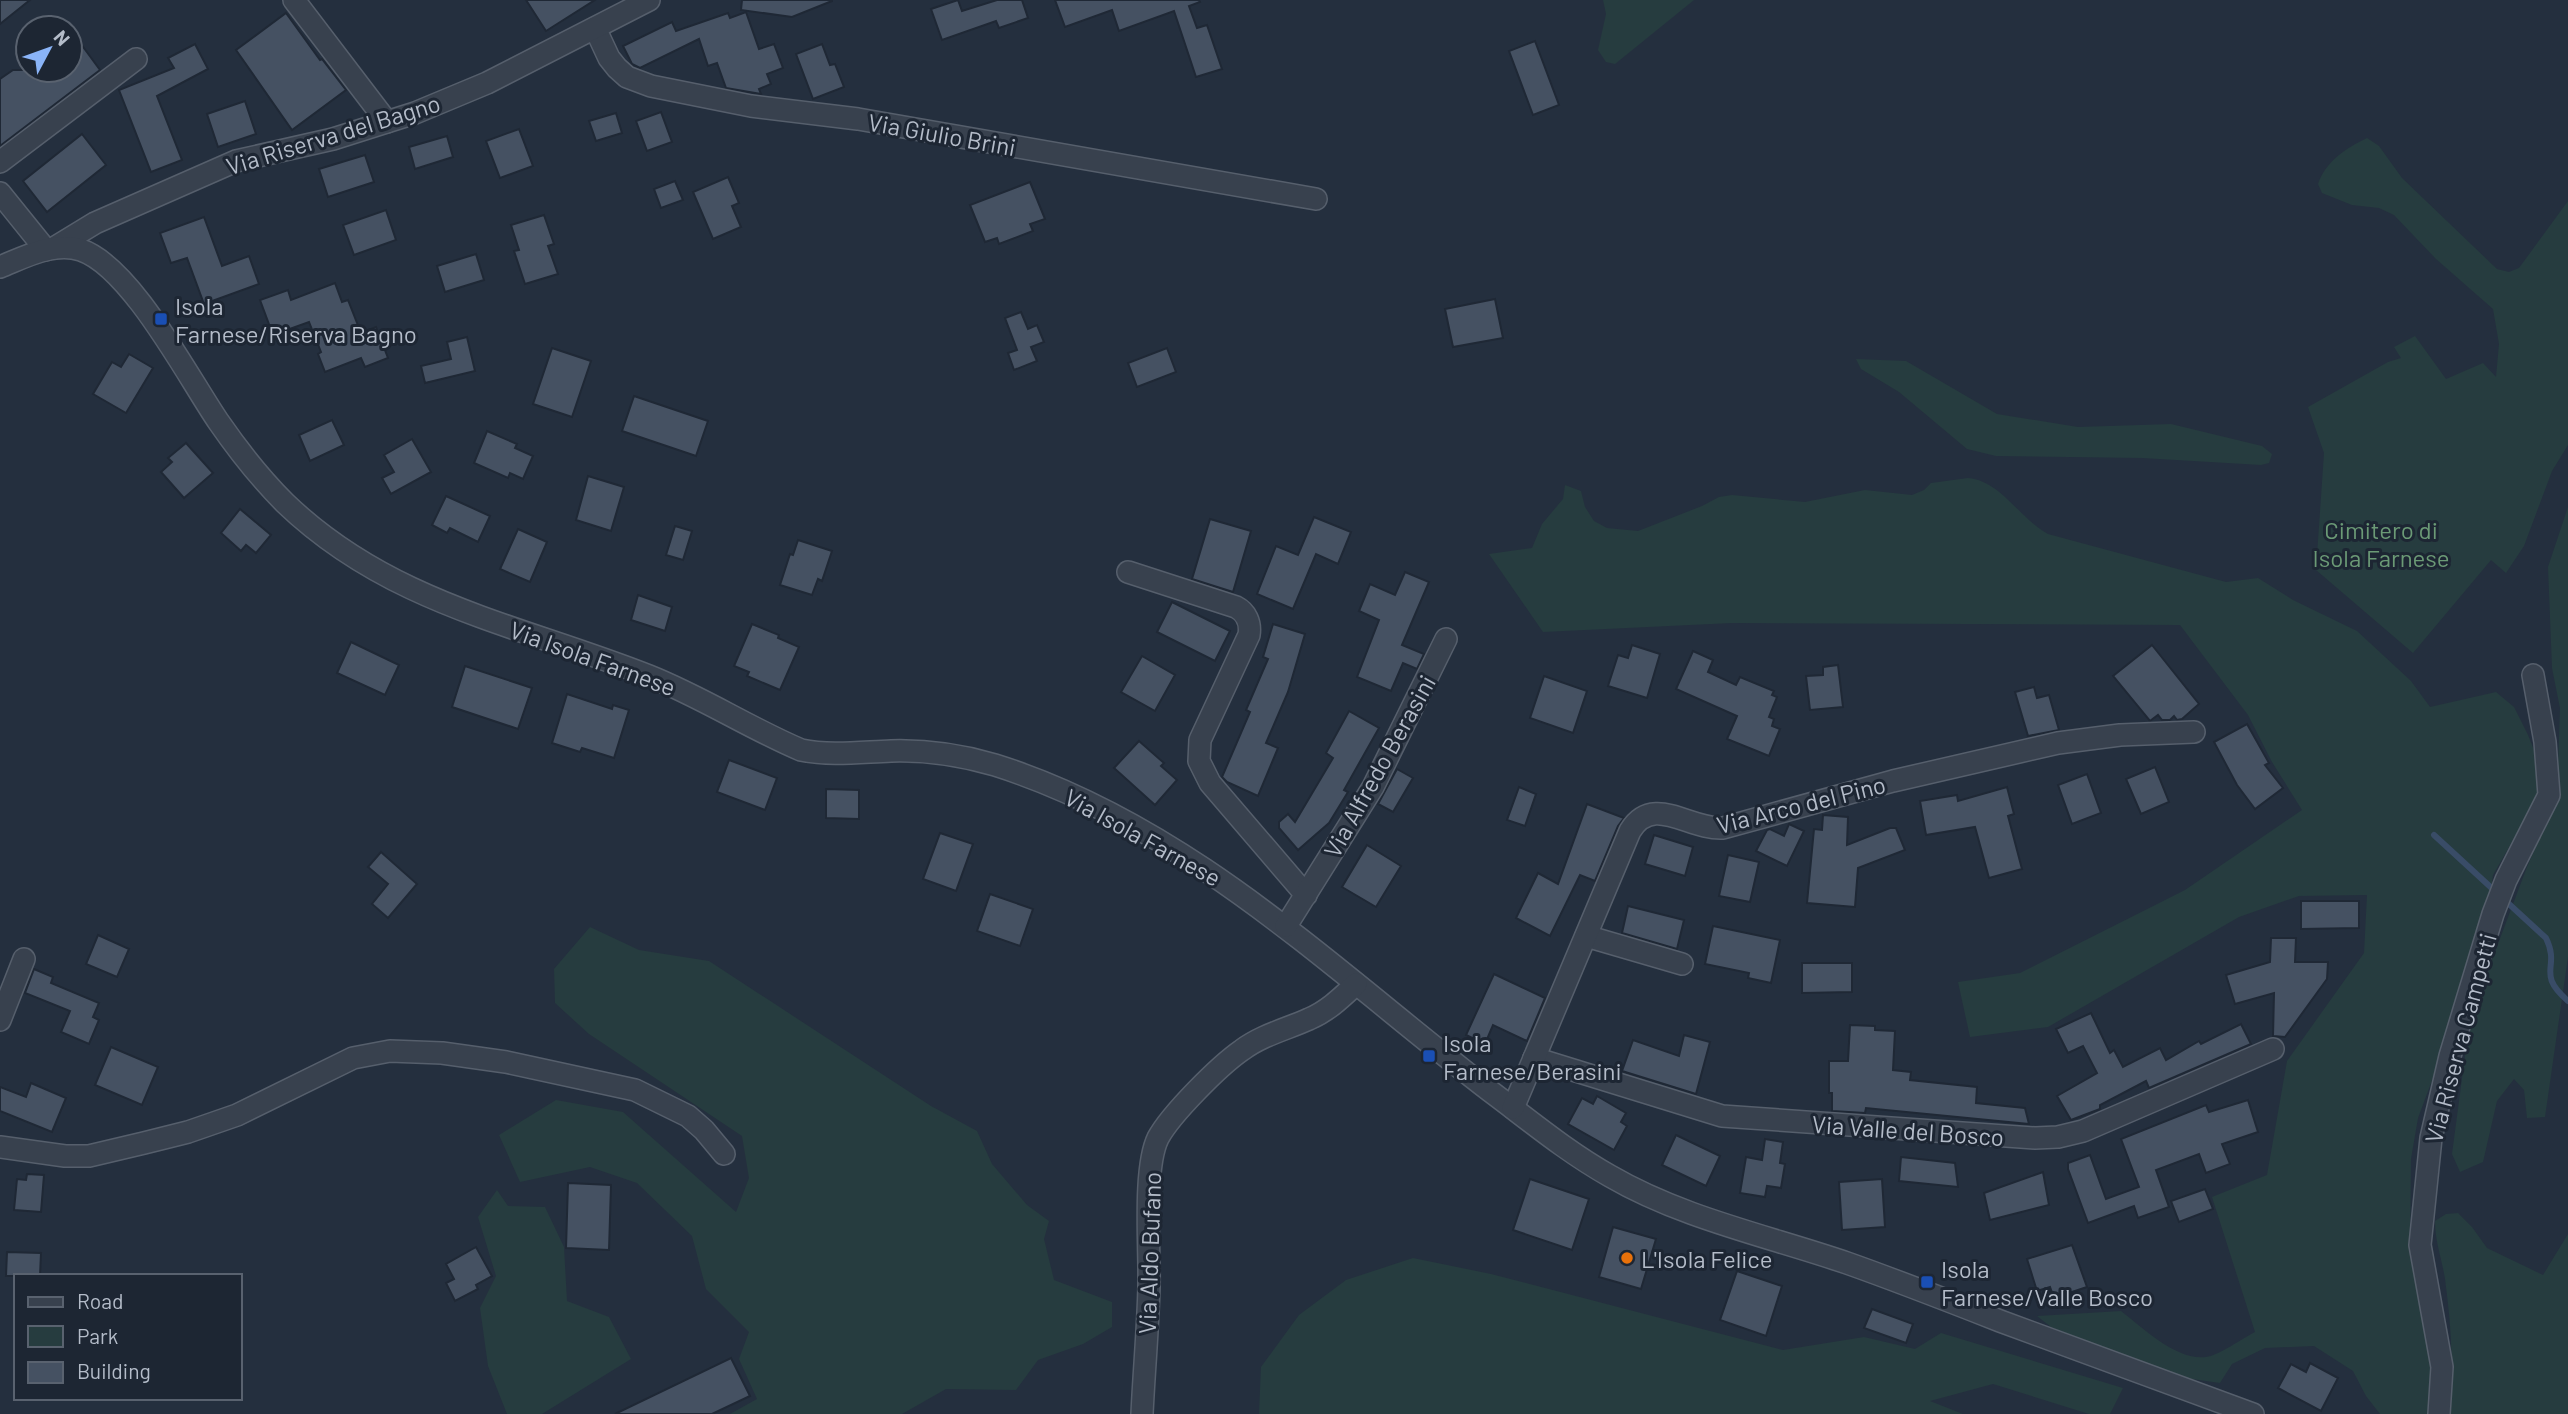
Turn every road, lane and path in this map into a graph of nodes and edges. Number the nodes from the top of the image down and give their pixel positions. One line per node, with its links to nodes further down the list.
1 (294, 0): 5 (street)
2 (649, 0): 3 (street, Via Riserva del Bagno)
3 (596, 27): 5 (street, Via Riserva del Bagno); 8 (street, Via Giulio Brini)
4 (136, 59): 6 (street)
5 (387, 121): 9 (street, Via Riserva del Bagno)
6 (0, 162)
7 (0, 192): 9 (street)
8 (1316, 199)
9 (50, 249): 10 (street); 16 (street, Via Isola Farnese)
10 (0, 267)
11 (1128, 572): 15 (street)
12 (1446, 639): 15 (street, Via Alfredo Berasini)
13 (2533, 675): 29 (street, Via Riserva Campetti)
14 (2194, 732): 17 (street, Via Arco del Pino)
15 (1306, 895): 16 (street, Via Alfredo Berasini)
16 (1286, 926): 20 (street, Via Isola Farnese)
17 (1586, 936): 19 (street); 23 (street, Via Arco del Pino)
18 (24, 959): 21 (street)
19 (1682, 964)
20 (1356, 984): 24 (street, Via Isola Farnese); 27 (street, Via Aldo Bufano)
21 (0, 1020)
22 (2273, 1049): 23 (street, Via Valle del Bosco)
23 (1534, 1058): 24 (street, Via Arco del Pino)
24 (1513, 1108): 28 (street, Via Isola Farnese)
25 (0, 1147): 26 (street)
26 (724, 1154)
27 (1142, 1414)
28 (2253, 1414)
29 (2440, 1414)

